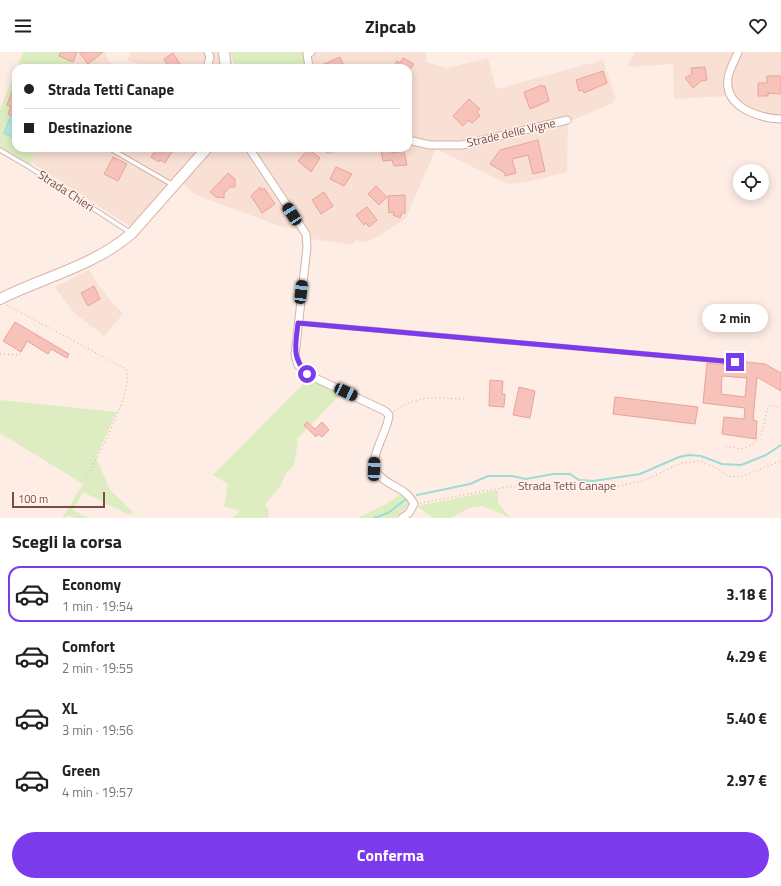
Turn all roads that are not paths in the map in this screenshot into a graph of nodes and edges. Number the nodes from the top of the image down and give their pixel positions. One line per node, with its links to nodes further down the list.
1 (208, 52): 5 (street)
2 (224, 52): 6 (main road)
3 (310, 52): 7 (street)
4 (738, 52): 8 (street)
5 (207, 64)
6 (226, 64)
7 (308, 64)
8 (781, 119)
9 (567, 120): 10 (street, Strade delle Vigne)
10 (412, 141)
11 (0, 150): 16 (lane, Strada Chieri)
12 (116, 152): 15 (lane)
13 (204, 152): 15 (main road)
14 (252, 152): 18 (street)
15 (174, 186): 16 (main road)
16 (132, 233): 17 (main road)
17 (0, 299)
18 (298, 323): 19 (lane); 20 (street)
19 (735, 362)
20 (402, 518)

